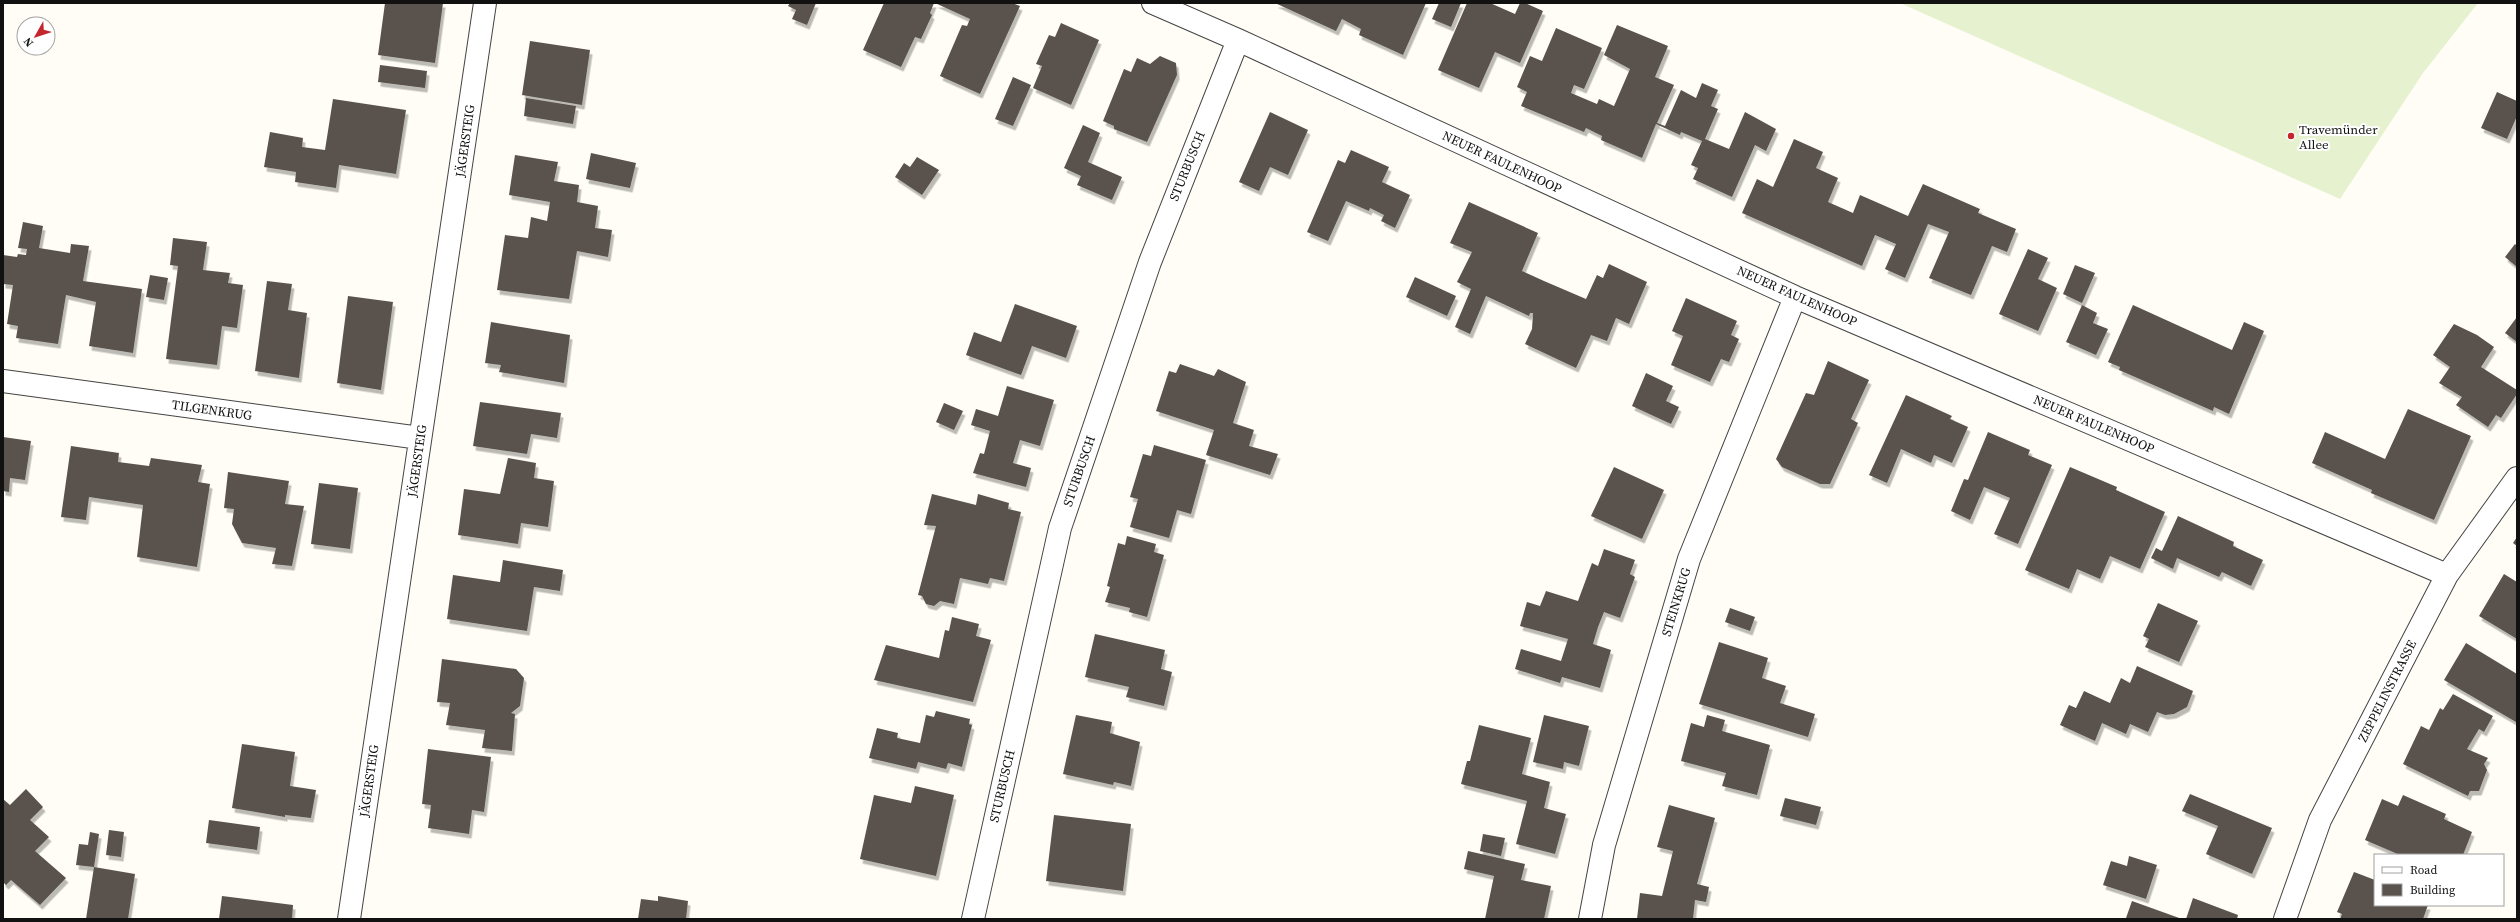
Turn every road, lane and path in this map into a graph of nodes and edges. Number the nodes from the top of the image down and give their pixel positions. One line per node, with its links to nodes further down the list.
1 (485, 3): 6 (street, JÄGERSTEIG)
2 (1153, 3): 3 (street, NEUER FAULENHOOP)
3 (1238, 40): 4 (street, NEUER FAULENHOOP); 10 (street, STURBUSCH)
4 (1795, 296): 8 (street, NEUER FAULENHOOP); 11 (street, STEINKRUG)
5 (3, 381): 6 (street, TILGENKRUG)
6 (420, 438): 9 (street, JÄGERSTEIG)
7 (2517, 478): 8 (street, ZEPPELINSTRASSE)
8 (2447, 575): 12 (street, ZEPPELINSTRASSE)
9 (349, 919)
10 (973, 919)
11 (1590, 919)
12 (2286, 919)

